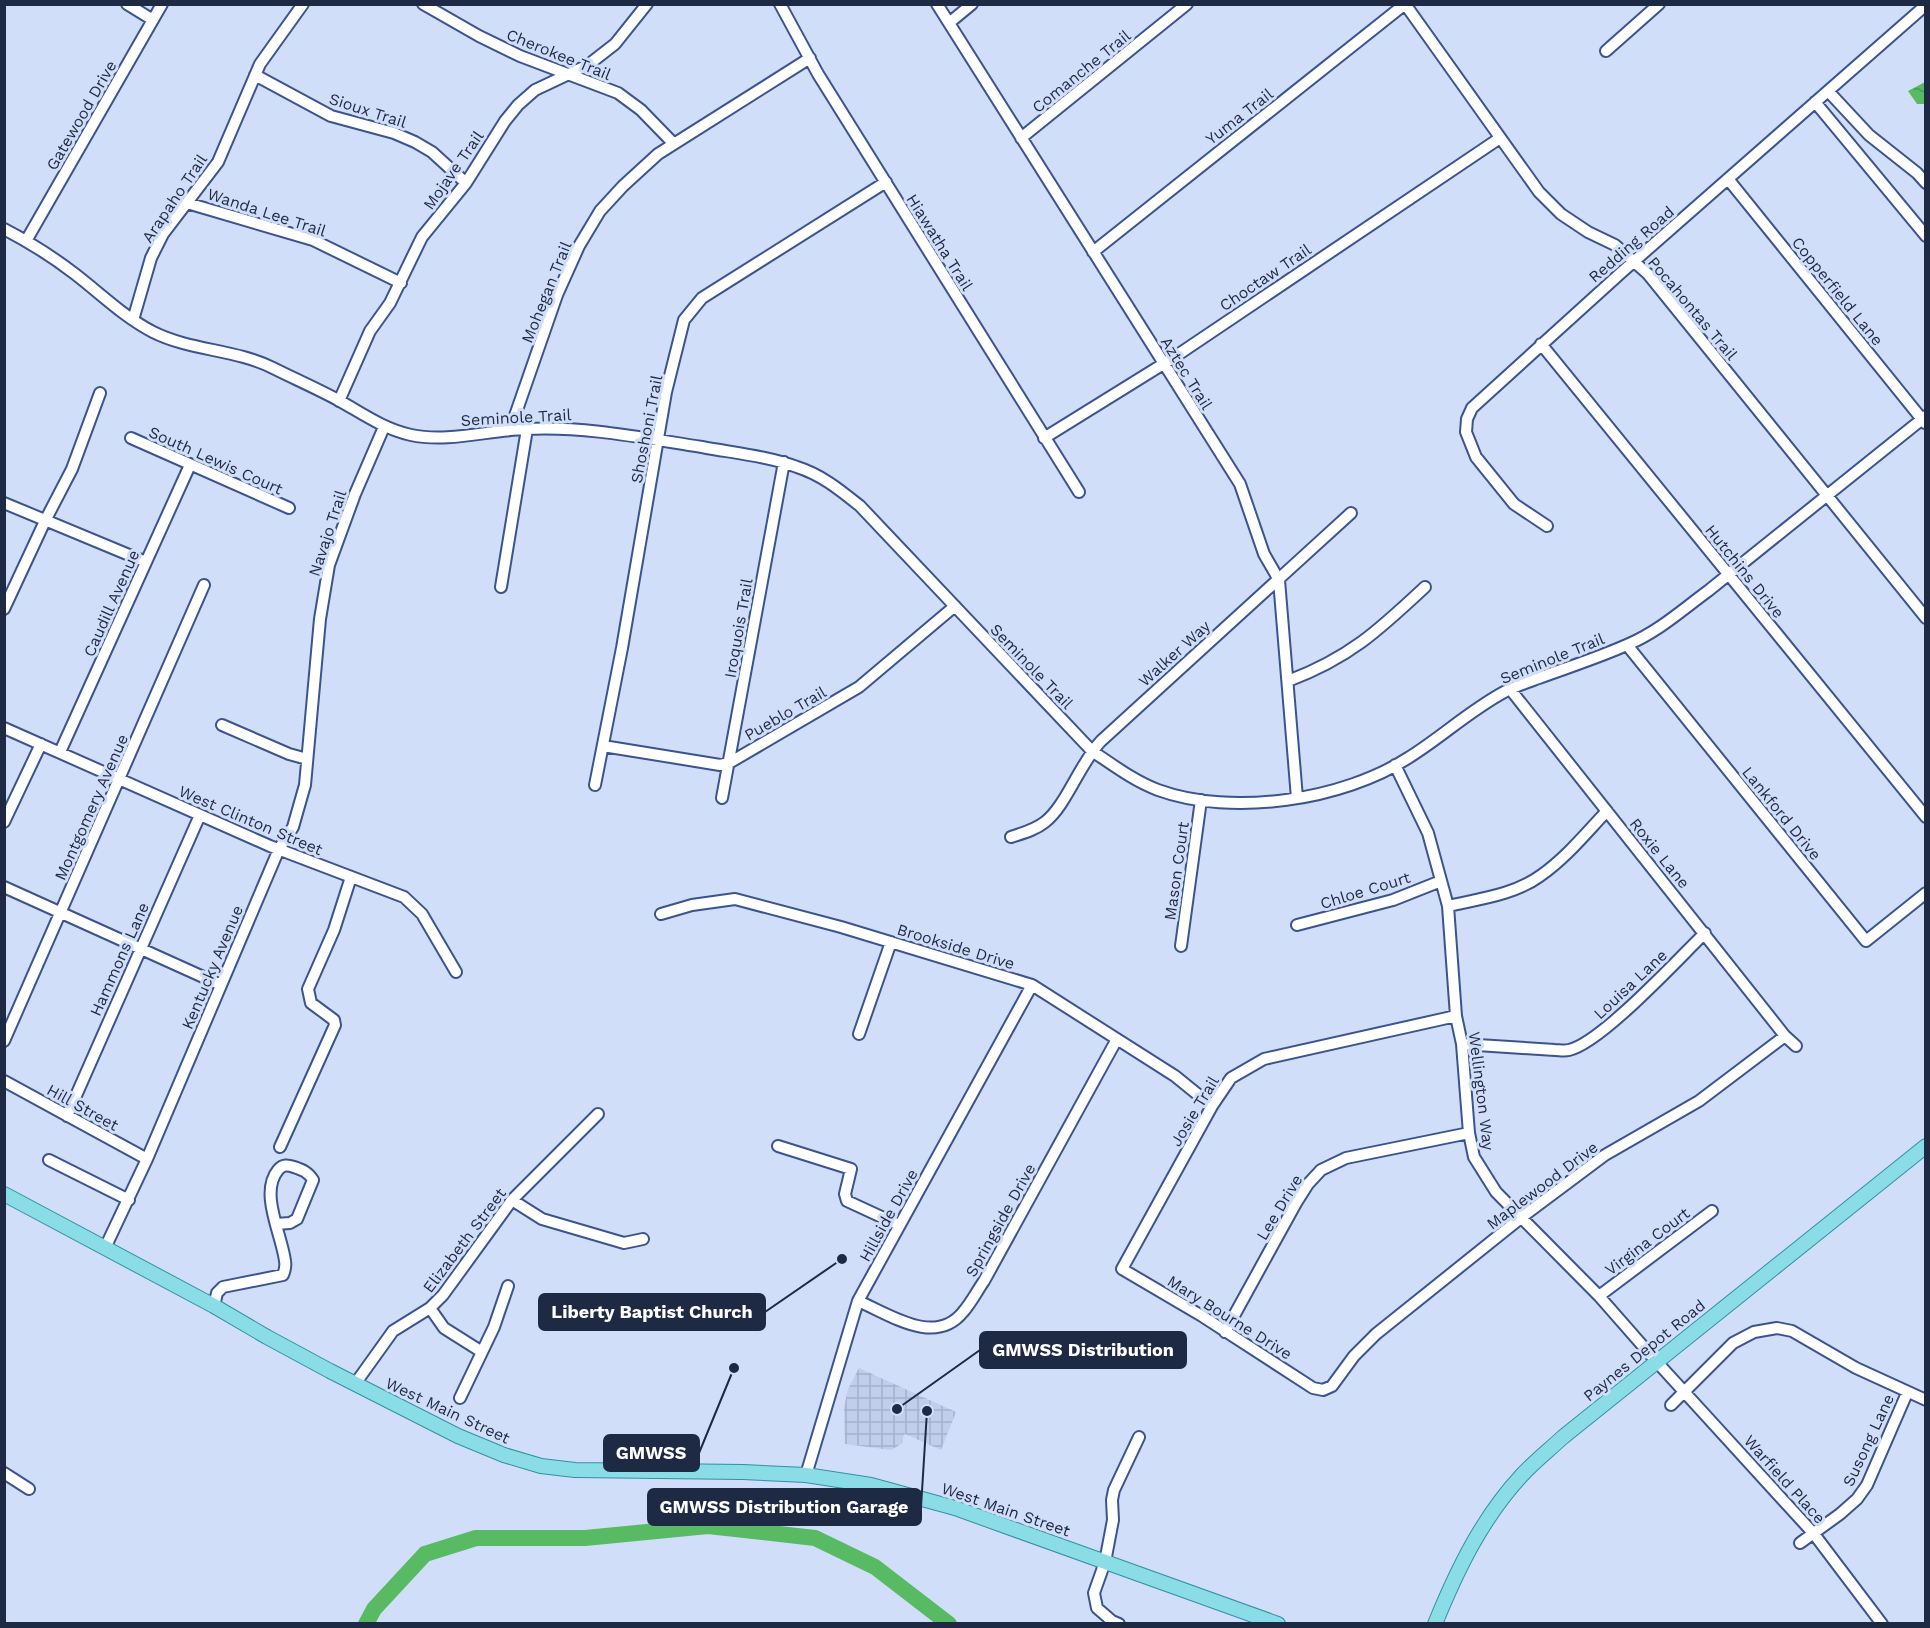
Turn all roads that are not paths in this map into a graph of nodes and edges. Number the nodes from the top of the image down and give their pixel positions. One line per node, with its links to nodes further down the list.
1 (127, 4): 13 (street)
2 (162, 4): 13 (street, Gatewood Drive)
3 (303, 4): 18 (street, Arapaho Trail)
4 (423, 4): 17 (street, Cherokee Trail)
5 (647, 4): 17 (street, Mojave Trail)
6 (780, 4): 16 (street, Hiawatha Trail)
7 (937, 4): 14 (street, Aztec Trail)
8 (972, 4): 14 (street)
9 (1187, 4): 22 (street, Comanche Trail)
10 (1405, 4): 23 (street, Pocahontas Trail); 34 (street, Yuma Trail)
11 (1659, 4): 15 (street)
12 (1926, 5): 19 (street, Redding Road)
13 (153, 20): 33 (street, Gatewood Drive)
14 (949, 23): 22 (street, Aztec Trail)
15 (1606, 51)
16 (810, 58): 25 (street, Mohegan Trail); 27 (street, Hiawatha Trail)
17 (568, 74): 25 (street, Cherokee Trail); 28 (street, Mojave Trail)
18 (255, 75): 28 (street, Sioux Trail); 30 (street, Arapaho Trail)
19 (1828, 91): 20 (street, Redding Road); 21 (street)
20 (1815, 102): 24 (street); 26 (street, Redding Road)
21 (1864, 130): 24 (street); 29 (street)
22 (1021, 138): 34 (street, Aztec Trail)
23 (1500, 138): 35 (street, Pocahontas Trail); 39 (street, Choctaw Trail)
24 (1849, 142): 32 (street)
25 (674, 144): 45 (street, Mohegan Trail)
26 (1728, 179): 35 (street, Redding Road); 42 (street, Copperfield Lane)
27 (886, 182): 47 (street, Hiawatha Trail); 48 (street, Shoshoni Trail)
28 (466, 183): 36 (street, Mojave Trail)
29 (1926, 183)
30 (187, 203): 36 (street, Wanda Lee Trail); 37 (street, Arapaho Trail)
31 (4, 228): 33 (street, Seminole Trail)
32 (1926, 236)
33 (26, 241): 37 (street, Seminole Trail)
34 (1093, 252): 39 (street, Aztec Trail)
35 (1634, 261): 38 (street, Redding Road); 52 (street, Pocahontas Trail)
36 (401, 283): 41 (street, Mojave Trail)
37 (134, 320): 41 (street, Seminole Trail)
38 (1541, 344): 57 (street, Redding Road); 59 (street, Hutchins Drive)
39 (1163, 363): 47 (street, Choctaw Trail); 60 (street, Aztec Trail)
40 (100, 393): 56 (street)
41 (339, 401): 43 (street, Seminole Trail)
42 (1924, 419): 52 (street, Seminole Trail)
43 (384, 427): 45 (street, Seminole Trail); 69 (street, Navajo Trail)
44 (527, 429): 45 (street, Seminole Trail); 48 (street, Seminole Trail); 62 (street)
45 (510, 430)
46 (131, 438): 50 (street, South Lewis Court)
47 (1044, 438): 51 (street, Hiawatha Trail)
48 (658, 440): 49 (street, Seminole Trail); 74 (street, Shoshoni Trail)
49 (784, 462): 64 (street, Seminole Trail); 78 (street, Iroquois Trail)
50 (190, 465): 54 (street, South Lewis Court); 58 (street, Caudill Avenue)
51 (1079, 492)
52 (1827, 496): 59 (street, Seminole Trail); 66 (street, Pocahontas Trail)
53 (4, 503): 56 (street)
54 (289, 508)
55 (1351, 513): 60 (street, Walker Way)
56 (45, 521): 58 (street); 65 (street)
57 (1547, 526)
58 (146, 562): 76 (street, Caudill Avenue)
59 (1729, 574): 67 (street, Seminole Trail); 87 (street, Hutchins Drive)
60 (1278, 580): 68 (street, Aztec Trail); 75 (street, Walker Way)
61 (204, 585): 80 (street, Montgomery Avenue)
62 (501, 587)
63 (1425, 587): 68 (street)
64 (955, 606): 75 (street, Seminole Trail); 78 (street, Pueblo Trail)
65 (4, 609)
66 (1926, 618)
67 (1628, 645): 70 (street, Seminole Trail); 94 (street, Lankford Drive)
68 (1287, 681): 83 (street, Aztec Trail)
69 (313, 689): 77 (street, Kentucky Avenue)
70 (1510, 689): 79 (street, Seminole Trail); 85 (street, Roxie Lane)
71 (222, 725): 77 (street)
72 (4, 728): 73 (street, West Clinton Street)
73 (41, 744): 76 (street, West Clinton Street); 88 (street)
74 (603, 746): 78 (street); 81 (street, Shoshoni Trail)
75 (1092, 751): 84 (street, Seminole Trail); 89 (street, Walker Way)
76 (60, 752): 80 (street, West Clinton Street)
77 (307, 759): 90 (street, Kentucky Avenue)
78 (729, 764): 82 (street, Iroquois Trail)
79 (1395, 765): 83 (street, Seminole Trail); 92 (street, Wellington Way)
80 (119, 779): 86 (street, West Clinton Street); 96 (street, Montgomery Avenue)
81 (595, 785)
82 (722, 798)
83 (1297, 798): 84 (street, Seminole Trail)
84 (1201, 800): 101 (street, Mason Court)
85 (1607, 811): 95 (street); 99 (street, Roxie Lane)
86 (200, 815): 90 (street, West Clinton Street); 102 (street, Hammons Lane)
87 (1926, 818)
88 (4, 822)
89 (1011, 837)
90 (279, 849): 91 (street, West Clinton Street); 104 (street, Kentucky Avenue)
91 (351, 877): 103 (street, West Clinton Street); 120 (street)
92 (1441, 881): 95 (street, Wellington Way); 98 (street, Chloe Court)
93 (4, 887): 96 (street)
94 (1926, 893)
95 (1448, 906): 106 (street, Wellington Way)
96 (61, 912): 102 (street); 110 (street, Montgomery Avenue)
97 (661, 914): 100 (street, Brookside Drive)
98 (1297, 925)
99 (1705, 933): 108 (street, Roxie Lane); 111 (street, Louisa Lane)
100 (891, 942): 105 (street, Brookside Drive); 107 (street)
101 (1181, 946)
102 (141, 948): 104 (street); 116 (street, Hammons Lane)
103 (456, 972)
104 (221, 985): 121 (street, Kentucky Avenue)
105 (1032, 985): 109 (street, Brookside Drive); 129 (street, Hillside Drive)
106 (1456, 1016): 111 (street, Wellington Way); 114 (street, Josie Trail)
107 (859, 1034)
108 (1785, 1036): 112 (street); 127 (street, Maplewood Drive)
109 (1117, 1039): 114 (street, Brookside Drive); 135 (street, Springside Drive)
110 (4, 1041)
111 (1462, 1044): 117 (street, Wellington Way)
112 (1796, 1046)
113 (4, 1081): 116 (street, Hill Street)
114 (1212, 1106): 132 (street, Josie Trail)
115 (598, 1114): 125 (street, Elizabeth Street)
116 (67, 1116): 121 (street, Hill Street)
117 (1469, 1133): 127 (street, Wellington Way); 138 (street, Lee Drive)
118 (778, 1146): 129 (street)
119 (1926, 1146): 140 (main road, Paynes Depot Road)
120 (280, 1147)
121 (147, 1159): 124 (street, Kentucky Avenue)
122 (50, 1160): 124 (street)
123 (4, 1194): 131 (main road, West Main Street)
124 (129, 1200): 131 (street, Kentucky Avenue)
125 (512, 1200): 130 (street); 137 (street, Elizabeth Street)
126 (1712, 1211): 134 (street, Virgina Court)
127 (1522, 1217): 134 (street, Wellington Way); 142 (street, Maplewood Drive)
128 (276, 1224): 128 (street); 136 (street)
129 (899, 1225): 135 (street, Hillside Drive)
130 (643, 1239)
131 (105, 1248): 136 (main road, West Main Street)
132 (1122, 1269): 138 (street, Mary Bourne Drive)
133 (508, 1286): 139 (street)
134 (1599, 1296): 140 (street, Wellington Way)
135 (858, 1301): 150 (street, Hillside Drive)
136 (214, 1306): 141 (main road, West Main Street)
137 (430, 1308): 139 (street); 141 (street, Elizabeth Street)
138 (1226, 1332): 142 (street, Mary Bourne Drive)
139 (482, 1352): 145 (street)
140 (1656, 1361): 143 (street, Warfield Place); 157 (main road, Paynes Depot Road)
141 (356, 1384): 150 (main road, West Main Street)
142 (1323, 1389)
143 (1684, 1392): 144 (street); 147 (street); 152 (street, Warfield Place)
144 (1907, 1393): 146 (street); 152 (street, Susong Lane)
145 (460, 1398)
146 (1926, 1400)
147 (1671, 1405)
148 (1139, 1437): 154 (street)
149 (4, 1473): 151 (street)
150 (806, 1475): 154 (main road, West Main Street)
151 (29, 1489)
152 (1814, 1533): 153 (street, Susong Lane); 158 (street, Warfield Place)
153 (1800, 1543)
154 (1105, 1562): 155 (street); 156 (main road, West Main Street)
155 (1119, 1623)
156 (1278, 1623)
157 (1435, 1623)
158 (1882, 1623)

